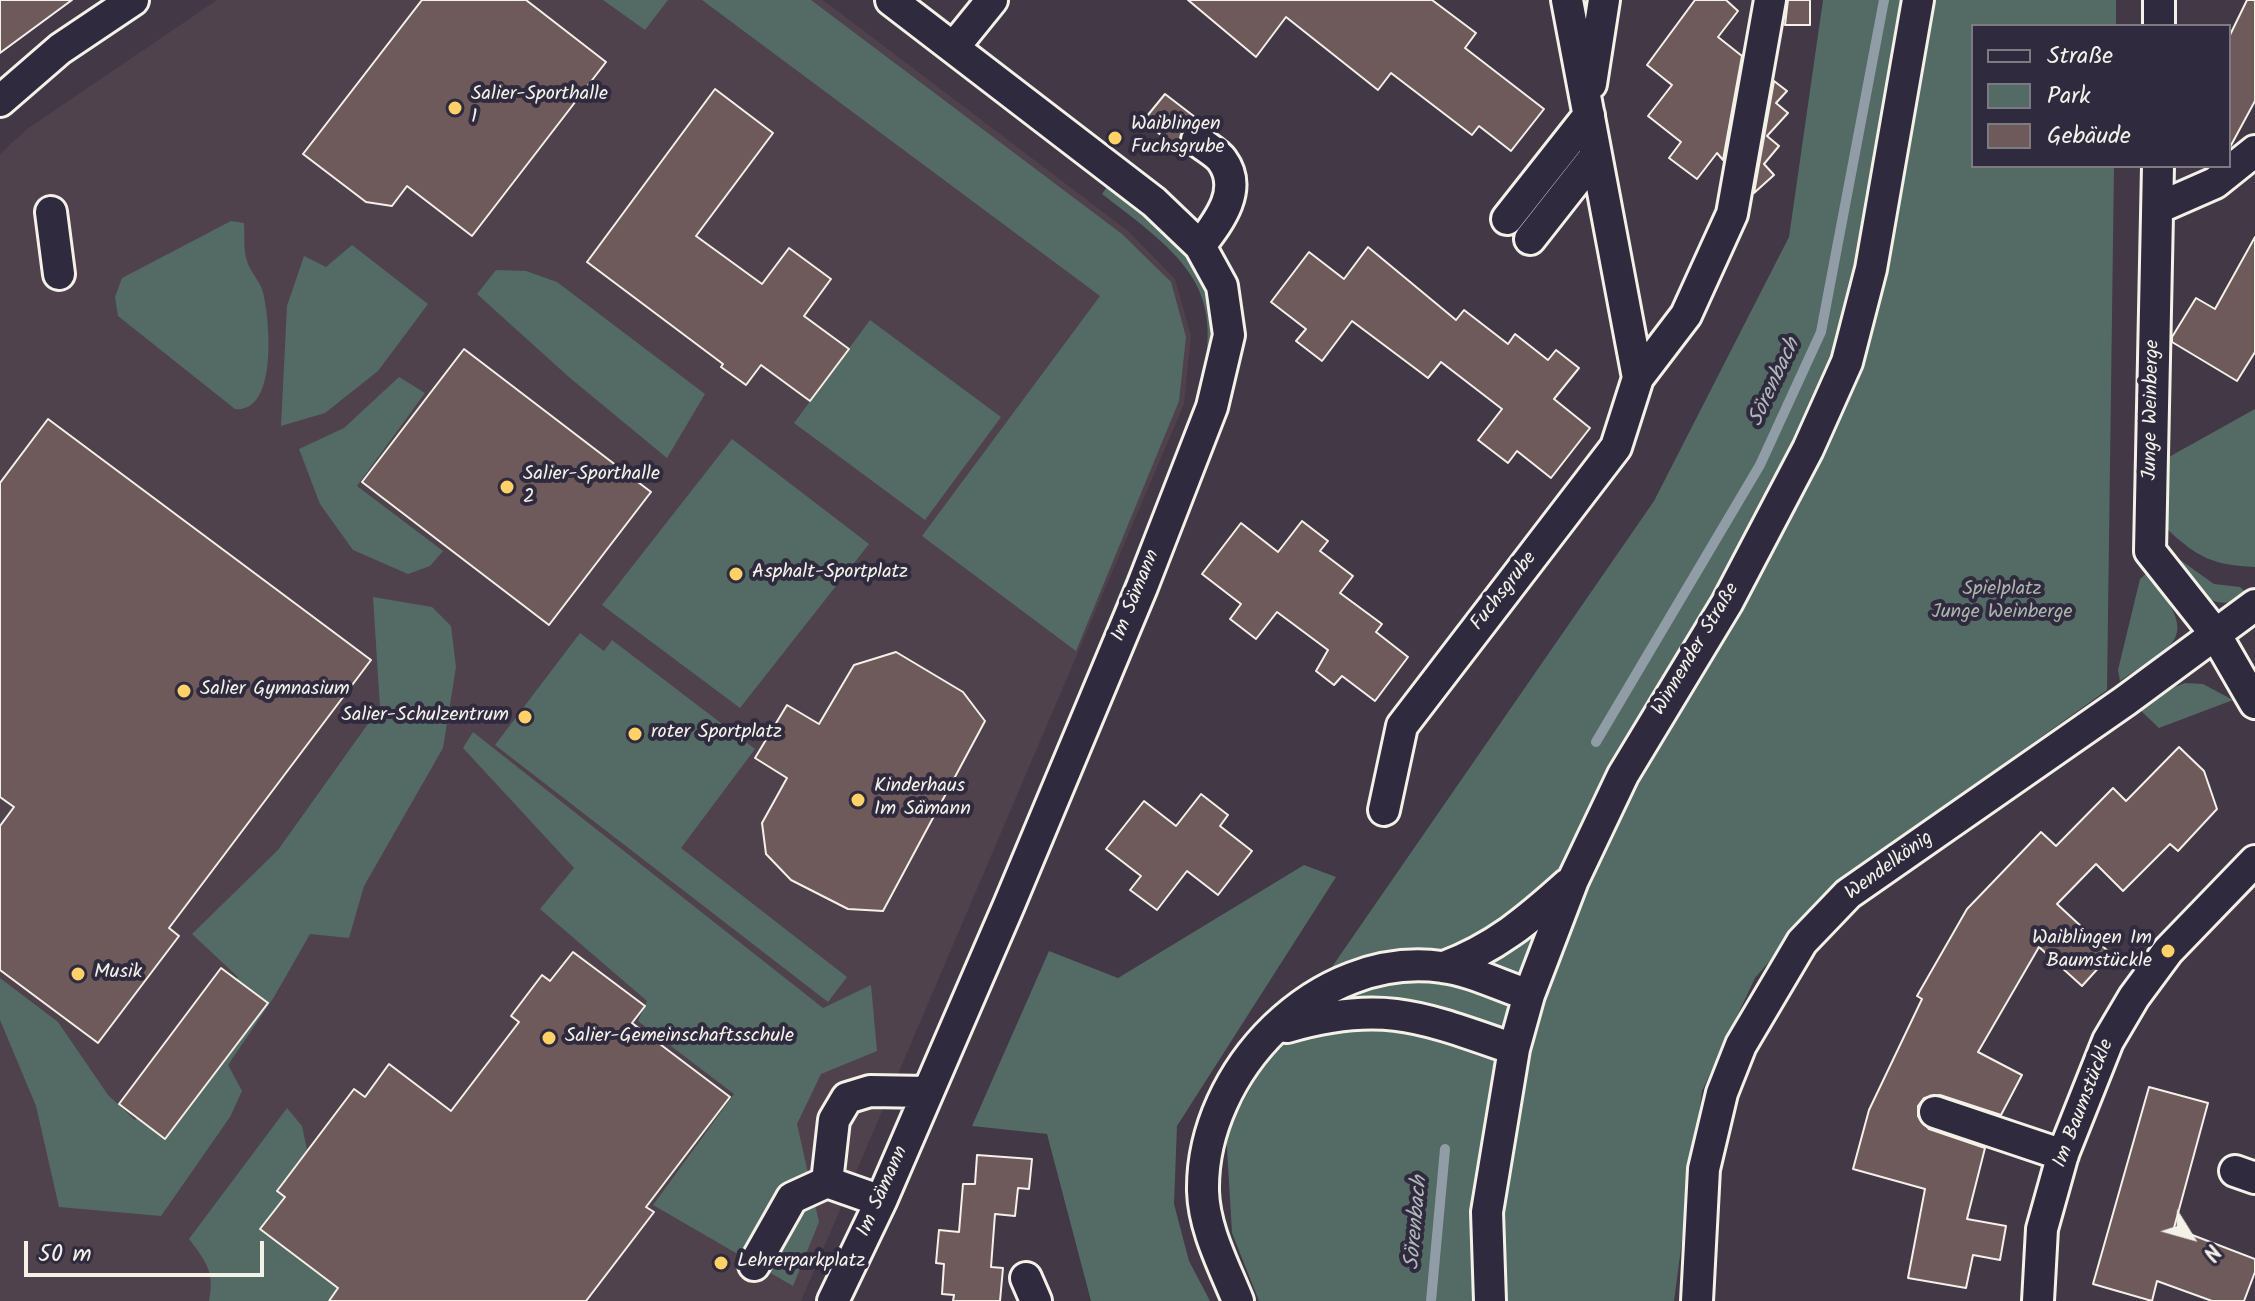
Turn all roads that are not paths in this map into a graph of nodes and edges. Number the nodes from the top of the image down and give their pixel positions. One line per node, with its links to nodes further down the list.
1 (133, 0): 11 (street)
2 (891, 0): 10 (street, Im Sämann)
3 (992, 0): 10 (street)
4 (1567, 0): 12 (street, Fuchsgrube)
5 (1604, 0): 12 (street)
6 (1770, 0): 23 (street, Fuchsgrube)
7 (1918, 0): 29 (street, Winnender Straße)
8 (2159, 0): 9 (street)
9 (2159, 24)
10 (954, 47): 21 (street, Im Sämann)
11 (0, 101)
12 (1588, 110): 15 (street, Fuchsgrube); 19 (street)
13 (1197, 140): 21 (street)
14 (2255, 151): 17 (street)
15 (1596, 155): 20 (street); 23 (street, Fuchsgrube)
16 (2158, 168): 17 (street, Junge Weinberge)
17 (2158, 208): 25 (street, Junge Weinberge)
18 (51, 212): 22 (street)
19 (1507, 219)
20 (1530, 239)
21 (1200, 246): 34 (street, Im Sämann)
22 (59, 274)
23 (1638, 378): 27 (street, Fuchsgrube)
24 (2255, 605): 25 (street, Wendelkönig)
25 (2214, 632): 26 (street); 43 (street, Wendelkönig)
26 (2255, 703)
27 (1384, 810)
28 (2255, 861): 36 (street, Im Baumstückle)
29 (1573, 880): 30 (street); 31 (street, Winnender Straße)
30 (1444, 967): 31 (street); 32 (street)
31 (1529, 995): 33 (street, Winnender Straße)
32 (1274, 1031): 33 (street); 41 (street)
33 (1514, 1049): 42 (street, Winnender Straße)
34 (928, 1092): 37 (street); 38 (street, Im Sämann)
35 (1935, 1112): 36 (street)
36 (2063, 1155): 44 (street, Im Baumstückle)
37 (827, 1182): 38 (street); 39 (street)
38 (881, 1201): 40 (street, Im Sämann)
39 (754, 1265)
40 (833, 1301)
41 (1238, 1301)
42 (1490, 1301)
43 (1697, 1301)
44 (2038, 1301)

